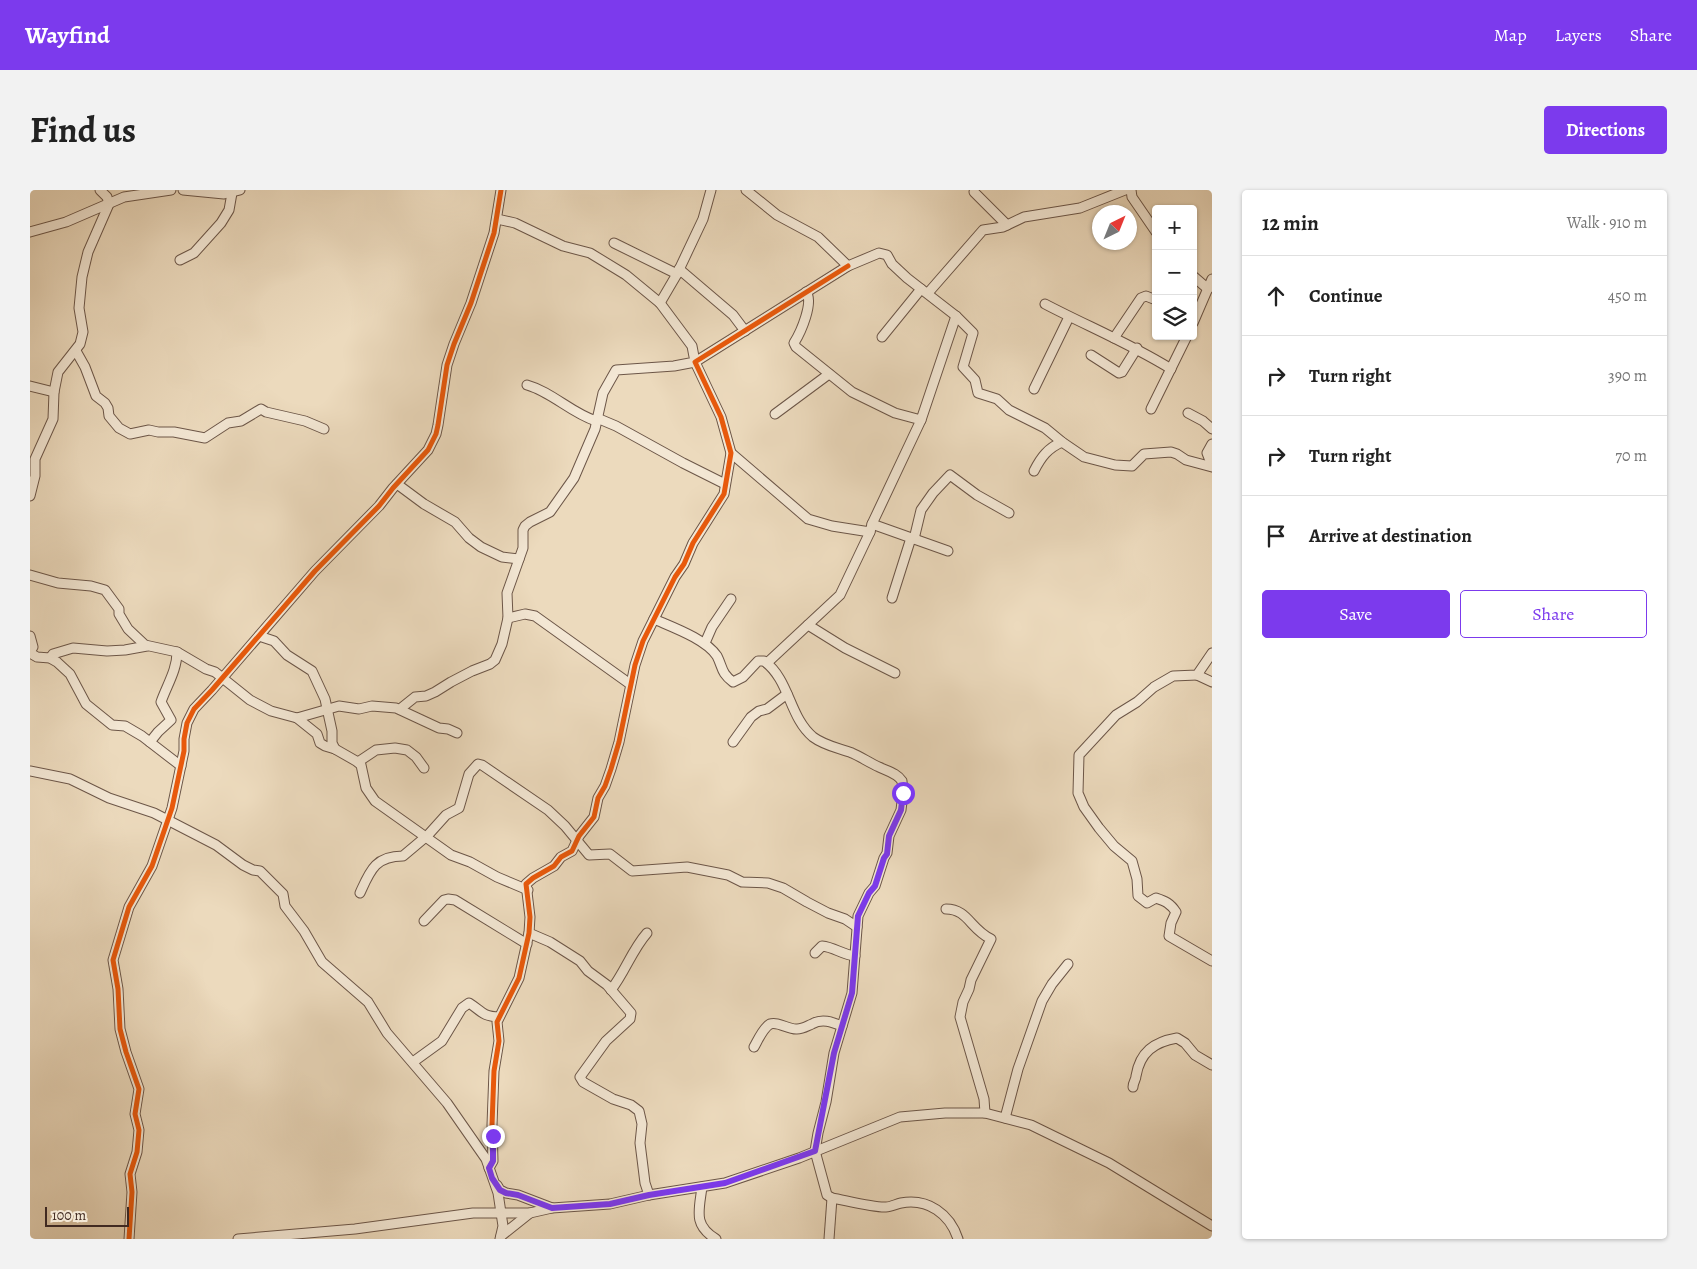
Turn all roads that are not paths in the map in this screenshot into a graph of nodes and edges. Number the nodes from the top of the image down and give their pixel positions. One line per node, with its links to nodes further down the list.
1 (100, 190): 11 (street)
2 (171, 190): 11 (street)
3 (183, 190): 9 (street)
4 (501, 190): 12 (street)
5 (711, 190): 19 (street)
6 (746, 190): 18 (street)
7 (1126, 190): 13 (street)
8 (1130, 190): 14 (street)
9 (236, 191): 17 (street)
10 (974, 192): 13 (street)
11 (109, 204): 15 (street); 36 (street)
12 (497, 218): 26 (street); 58 (street)
13 (1007, 225): 23 (street)
14 (1152, 226)
15 (30, 232)
16 (614, 244): 19 (street)
17 (180, 260)
18 (848, 266): 23 (street); 24 (street)
19 (678, 271): 26 (street); 31 (street)
20 (1197, 279): 22 (street)
21 (1212, 279): 22 (street)
22 (1208, 289): 28 (street)
23 (925, 291): 29 (street); 32 (street)
24 (806, 292): 31 (street); 40 (street)
25 (1152, 298): 33 (street)
26 (660, 303): 38 (street)
27 (1045, 304): 30 (street)
28 (1197, 315)
29 (956, 316): 49 (street); 52 (street)
30 (1069, 317): 33 (street); 43 (street)
31 (745, 331): 38 (street)
32 (882, 337)
33 (1114, 338): 35 (street)
34 (1185, 340): 39 (street)
35 (1137, 348): 37 (street); 39 (street)
36 (76, 351): 44 (street); 50 (street)
37 (1091, 355)
38 (696, 362): 48 (street); 54 (street)
39 (1171, 369): 45 (street)
40 (829, 374): 47 (street); 49 (street)
41 (30, 386): 44 (street)
42 (527, 386): 48 (street)
43 (1034, 389)
44 (54, 392): 55 (street)
45 (1150, 409)
46 (1188, 413): 51 (street)
47 (775, 414)
48 (597, 420): 59 (street); 65 (street)
49 (921, 420): 62 (street)
50 (324, 429)
51 (1212, 429)
52 (1062, 442): 56 (street); 57 (street)
53 (1212, 444): 56 (street)
54 (731, 454): 59 (street); 62 (street)
55 (33, 456): 60 (street)
56 (1212, 466)
57 (1034, 471)
58 (397, 484): 65 (street); 73 (street)
59 (725, 484): 70 (street)
60 (30, 496)
61 (1009, 513): 63 (street)
62 (871, 528): 63 (street); 71 (street)
63 (913, 538): 64 (street); 68 (street)
64 (948, 551)
65 (518, 559): 69 (street)
66 (30, 575): 75 (street)
67 (731, 598): 74 (street)
68 (892, 598)
69 (508, 618): 85 (street); 87 (street)
70 (654, 619): 74 (street); 85 (street)
71 (808, 625): 80 (street); 81 (street)
72 (30, 636): 76 (street)
73 (260, 636): 83 (street); 88 (street)
74 (704, 643): 80 (street)
75 (147, 646): 77 (street); 79 (street)
76 (30, 652): 79 (street)
77 (177, 652): 83 (street); 91 (street)
78 (1212, 653): 82 (street)
79 (50, 658): 91 (street)
80 (768, 664): 86 (street)
81 (895, 673)
82 (1198, 675): 84 (street); 111 (street)
83 (222, 678): 89 (street); 95 (street)
84 (1212, 682)
85 (630, 684): 100 (street)
86 (787, 694): 92 (street); 105 (street)
87 (400, 709): 88 (street); 90 (street)
88 (327, 710): 89 (street); 93 (street)
89 (297, 718): 93 (street)
90 (457, 733)
91 (150, 742): 95 (street)
92 (733, 742)
93 (335, 749): 94 (street)
94 (358, 762): 96 (street); 99 (street)
95 (181, 766): 98 (street)
96 (424, 768)
97 (30, 770): 98 (street)
98 (168, 821): 117 (street); 133 (street)
99 (426, 837): 100 (street); 101 (street); 102 (street)
100 (576, 841): 101 (street); 105 (street)
101 (528, 890): 106 (street)
102 (360, 892)
103 (946, 909): 120 (street)
104 (424, 921): 108 (street)
105 (857, 927): 110 (street)
106 (529, 933): 108 (street); 113 (street)
107 (647, 933): 113 (street)
108 (527, 944): 114 (street)
109 (814, 953): 110 (street)
110 (855, 956): 115 (street)
111 (1212, 960)
112 (1068, 964): 121 (street)
113 (611, 990): 126 (street)
114 (499, 1017): 117 (street); 123 (street)
115 (842, 1026): 116 (street); 122 (street)
116 (754, 1047)
117 (413, 1062): 123 (street)
118 (1212, 1066): 119 (street)
119 (1133, 1087)
120 (985, 1113): 121 (street); 122 (street)
121 (1006, 1118): 131 (street)
122 (815, 1151): 125 (street); 127 (street)
123 (489, 1168): 124 (street)
124 (494, 1181): 128 (street); 129 (street)
125 (702, 1187): 126 (street); 135 (street)
126 (649, 1195): 128 (street)
127 (832, 1198): 136 (street); 137 (street)
128 (552, 1208): 130 (street)
129 (500, 1214): 130 (street); 132 (street); 134 (street)
130 (530, 1214): 132 (street)
131 (1212, 1226)
132 (500, 1237)
133 (129, 1239)
134 (238, 1239)
135 (716, 1239)
136 (829, 1239)
137 (958, 1239)

